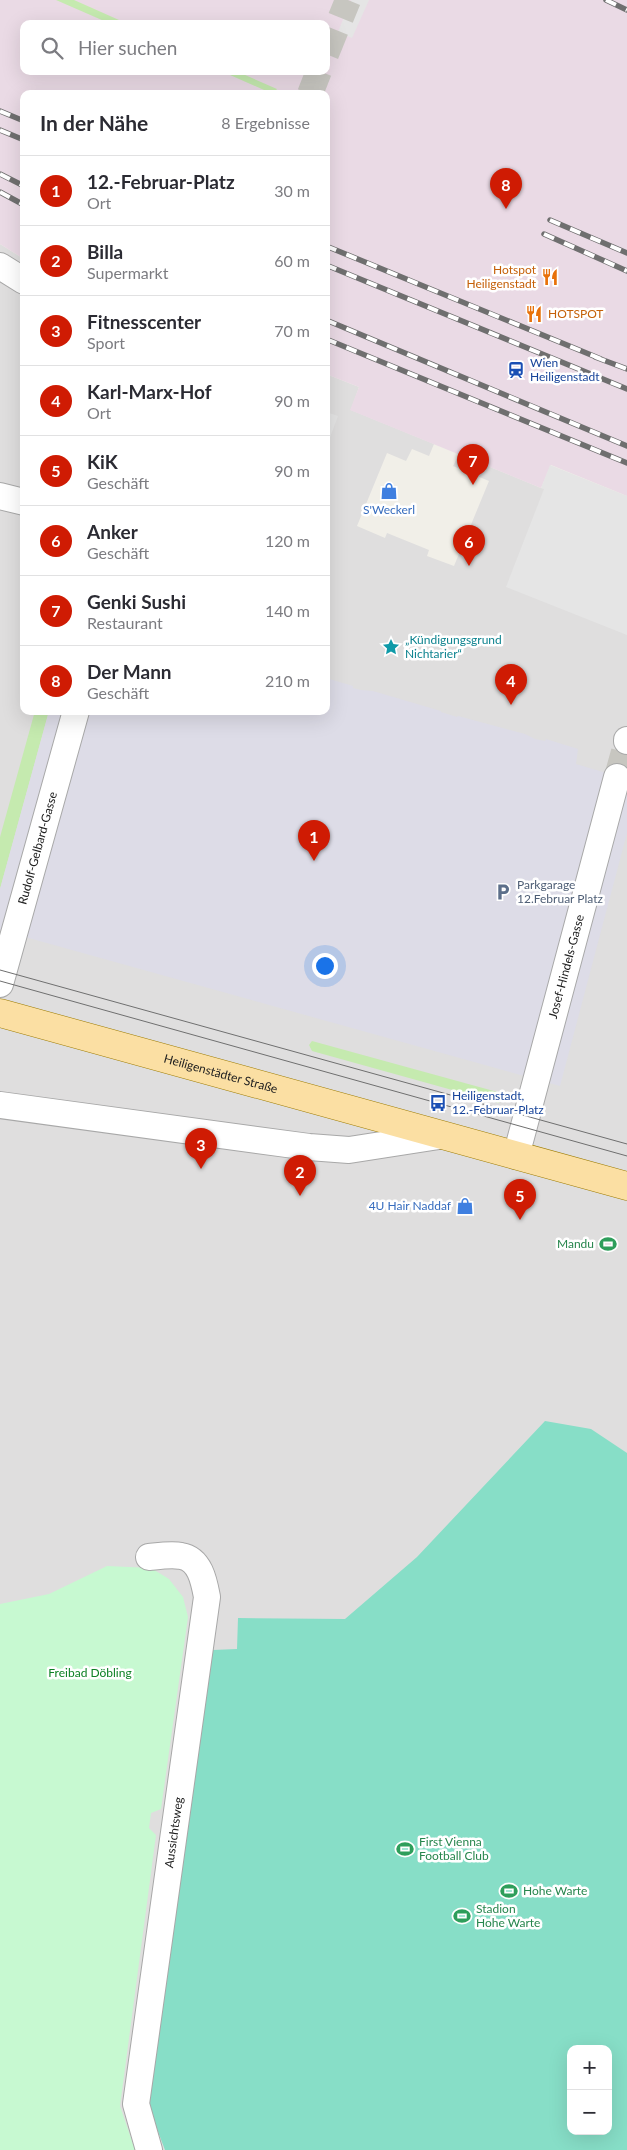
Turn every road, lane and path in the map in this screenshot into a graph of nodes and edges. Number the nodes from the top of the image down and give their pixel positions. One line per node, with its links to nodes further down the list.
1 (0, 266): 2 (street)
2 (20, 278)
3 (0, 496): 4 (street)
4 (20, 501)
5 (75, 715): 7 (street, Rudolf-Gelbard-Gasse)
6 (617, 777): 12 (street, Josef-Hindels-Gasse)
7 (5, 949): 8 (street, Rudolf-Gelbard-Gasse)
8 (0, 984)
9 (0, 1014): 11 (main road, Heiligenstädter Straße)
10 (0, 1105): 11 (street, Heiligenstädter Straße)
11 (439, 1136): 12 (main road, Heiligenstädter Straße)
12 (516, 1156): 13 (main road, Heiligenstädter Straße)
13 (627, 1186)
14 (149, 1557): 15 (street, Aussichtsweg)
15 (149, 2150)

